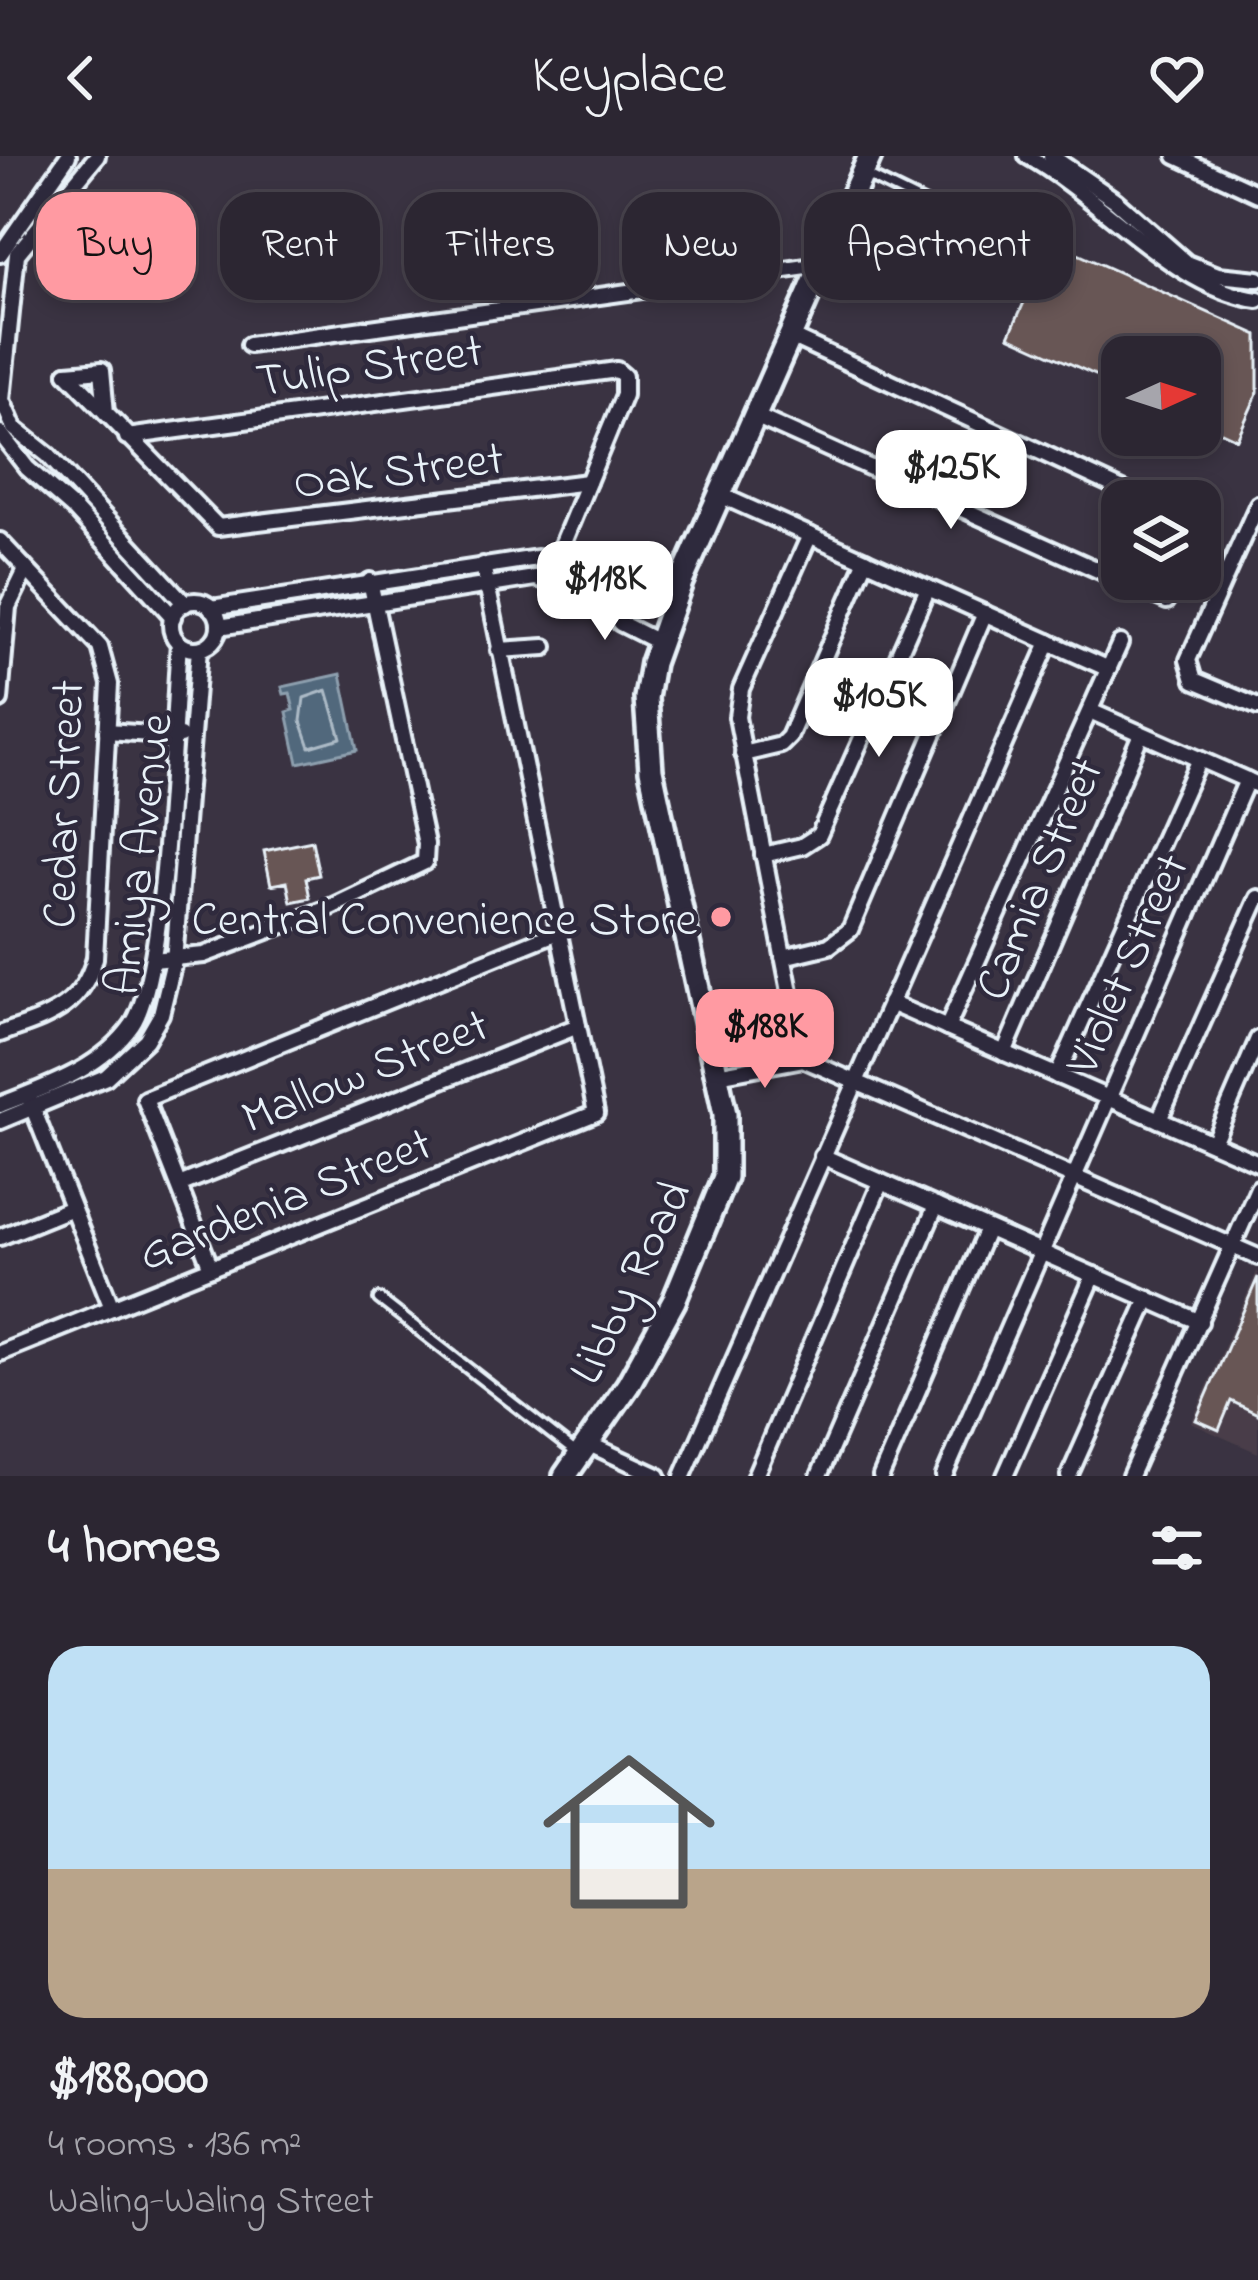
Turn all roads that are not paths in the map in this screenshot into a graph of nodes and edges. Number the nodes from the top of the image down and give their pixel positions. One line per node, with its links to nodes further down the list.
1 (68, 156): 9 (street)
2 (97, 156): 9 (street)
3 (1176, 156): 8 (street)
4 (1039, 158): 10 (street)
5 (866, 164): 6 (main road, Libby Road); 7 (lane)
6 (854, 192)
7 (916, 192)
8 (1258, 194)
9 (24, 228): 11 (street); 20 (street)
10 (1154, 241): 13 (street); 15 (street)
11 (0, 254)
12 (804, 267): 19 (street)
13 (1228, 277): 14 (street); 15 (street)
14 (1258, 279)
15 (1225, 294): 17 (street)
16 (806, 300): 18 (main road, Libby Road)
17 (1258, 300)
18 (790, 336): 22 (main road, Libby Road); 25 (street)
19 (249, 345)
20 (2, 411): 28 (street)
21 (106, 415): 24 (street)
22 (754, 416): 27 (main road, Libby Road); 45 (street)
23 (0, 433): 28 (street)
24 (127, 437): 26 (street, Oak Street); 26 (street, Tulip Street)
25 (1101, 480)
26 (588, 482): 33 (street)
27 (720, 495): 30 (street); 40 (main road, Libby Road)
28 (73, 497): 46 (street); 49 (street)
29 (1258, 504): 60 (street)
30 (810, 535): 34 (street); 66 (street)
31 (0, 542): 32 (street, Cedar Street)
32 (7, 556): 36 (street, Cedar Street)
33 (556, 559): 35 (street); 37 (street); 38 (street)
34 (866, 560): 42 (street); 66 (street)
35 (482, 566): 39 (street); 41 (street)
36 (26, 570): 59 (street); 62 (street, Cedar Street)
37 (548, 579): 41 (street); 43 (street)
38 (625, 580): 40 (street); 43 (street)
39 (370, 581): 44 (street); 47 (street)
40 (681, 581): 52 (main road, Libby Road)
41 (486, 585): 44 (street); 57 (street)
42 (928, 588): 48 (street); 69 (street)
43 (617, 600): 52 (street)
44 (374, 602): 50 (street); 74 (street)
45 (1167, 602)
46 (185, 604): 47 (street); 49 (street)
47 (211, 608): 50 (street)
48 (986, 614): 51 (street); 72 (street)
49 (173, 617): 53 (street)
50 (219, 627): 56 (street)
51 (1048, 641): 58 (street); 75 (street)
52 (658, 642): 82 (main road, Libby Road)
53 (179, 643): 56 (street); 64 (street, Amiya Avenue)
54 (1120, 643): 58 (street)
55 (545, 647): 57 (street)
56 (199, 649): 65 (street, Amiya Avenue)
57 (500, 650): 71 (street)
58 (1109, 669): 61 (street)
59 (0, 700)
60 (1258, 707)
61 (1090, 711): 63 (street); 77 (street)
62 (107, 731): 64 (street); 78 (street, Cedar Street)
63 (1141, 734): 67 (street); 80 (street, Camia Street)
64 (171, 736): 65 (street); 73 (street, Amiya Avenue)
65 (192, 737): 74 (street, Amiya Avenue)
66 (743, 754): 69 (street)
67 (1199, 759): 68 (street); 83 (street)
68 (1252, 783): 85 (street, Violet Street)
69 (763, 855): 72 (street)
70 (1258, 898): 88 (street)
71 (558, 932): 76 (street); 95 (street)
72 (783, 957): 81 (street)
73 (153, 960): 74 (street); 86 (street, Amiya Avenue)
74 (174, 961): 86 (street, Amiya Avenue)
75 (890, 1003): 77 (street); 84 (street)
76 (578, 1026): 95 (street, Mallow Street); 104 (street, Gardenia Street)
77 (947, 1028): 80 (street)
78 (0, 1034)
79 (1258, 1039): 90 (street)
80 (1004, 1053): 83 (street)
81 (803, 1059): 82 (street); 84 (street)
82 (717, 1075): 111 (main road, Libby Road)
83 (1057, 1076): 85 (street)
84 (854, 1081): 91 (street); 93 (street)
85 (1108, 1098): 88 (street); 93 (street, Violet Street)
86 (30, 1101): 87 (street, Amiya Avenue); 89 (street, Amiya Avenue); 98 (street)
87 (0, 1105)
88 (1160, 1120): 90 (street)
89 (0, 1121)
90 (1213, 1143): 92 (street)
91 (821, 1156): 94 (street); 114 (street)
92 (1258, 1163)
93 (1074, 1177): 101 (street); 102 (street, Violet Street)
94 (881, 1182): 97 (street); 115 (street)
95 (178, 1185): 104 (street)
96 (1258, 1188): 101 (street)
97 (936, 1206): 99 (street); 116 (street)
98 (72, 1208): 100 (street); 108 (street)
99 (987, 1229): 102 (street); 117 (street)
100 (0, 1237)
101 (1233, 1246): 103 (street); 109 (street)
102 (1041, 1252): 105 (street); 118 (street, Violet Street)
103 (1258, 1257)
104 (211, 1268): 108 (street, Gardenia Street)
105 (1094, 1275): 107 (street); 119 (street)
106 (379, 1299): 111 (lane)
107 (1148, 1299): 109 (street); 120 (street)
108 (112, 1308): 110 (street, Gardenia Street)
109 (1200, 1322): 121 (street)
110 (0, 1353)
111 (585, 1450): 112 (main road, Libby Road); 113 (street)
112 (566, 1476)
113 (658, 1476)
114 (683, 1476)
115 (754, 1476)
116 (819, 1476)
117 (881, 1476)
118 (944, 1476)
119 (1005, 1476)
120 (1069, 1476)
121 (1130, 1476)

